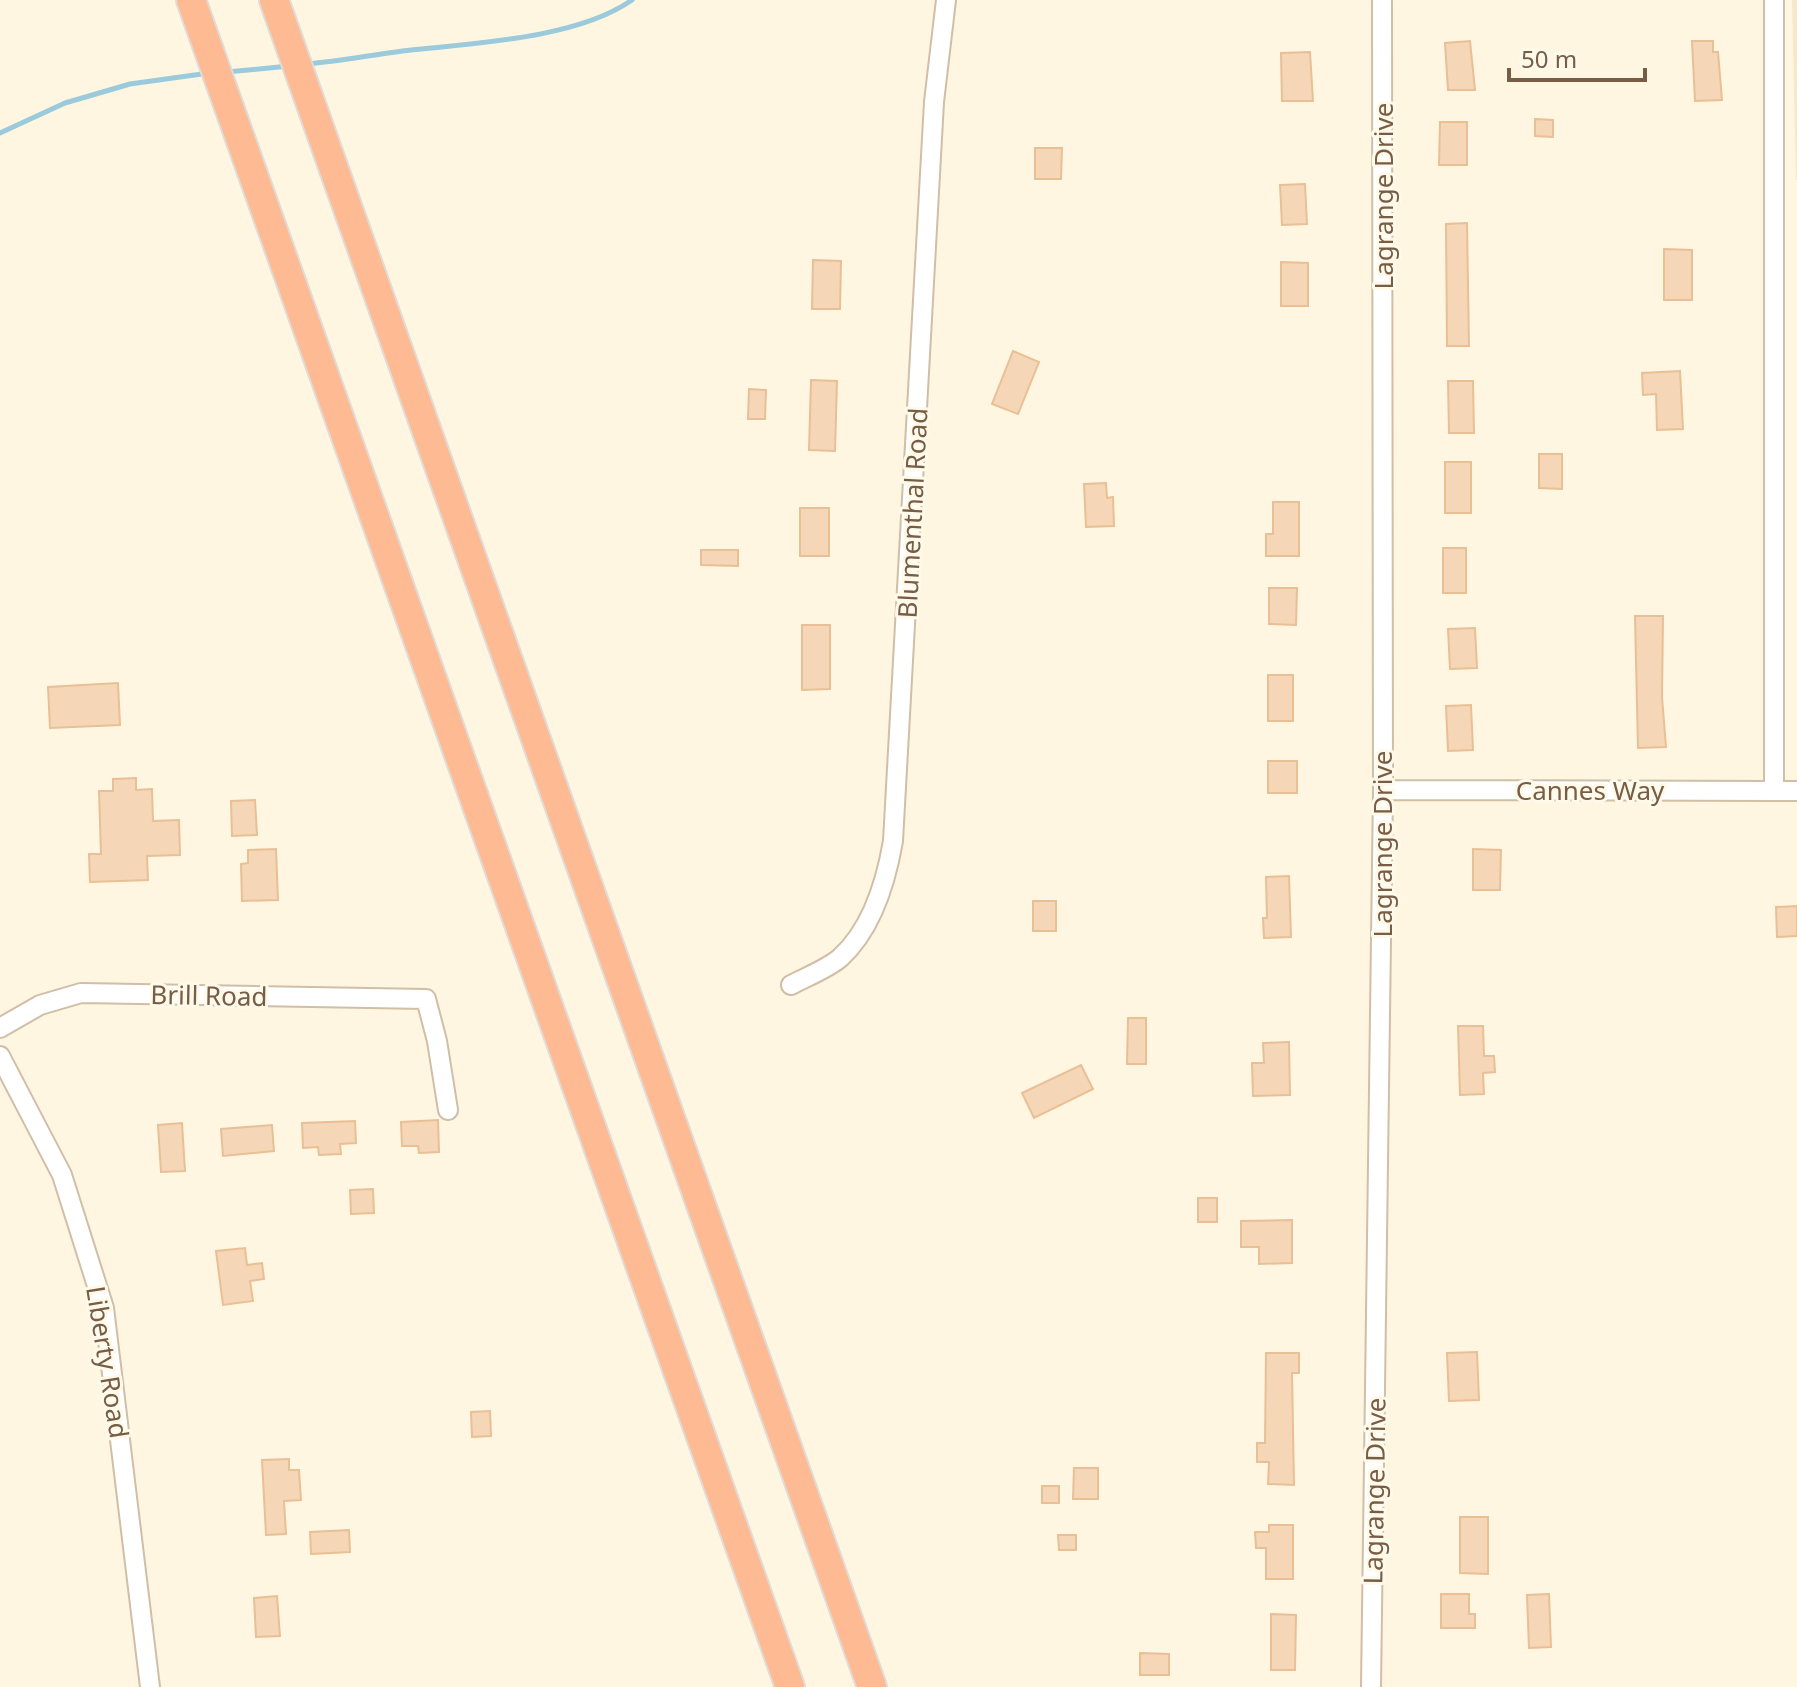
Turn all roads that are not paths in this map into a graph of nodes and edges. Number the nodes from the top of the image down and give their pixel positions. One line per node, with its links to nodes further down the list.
1 (191, 0): 14 (highway)
2 (274, 0): 15 (highway)
3 (946, 0): 9 (street, Blumenthal Road)
4 (1382, 0): 6 (street, Lagrange Drive)
5 (1774, 0): 7 (street)
6 (1383, 790): 7 (street, Cannes Way); 16 (street, Lagrange Drive)
7 (1774, 791): 8 (street, Cannes Way)
8 (1797, 791)
9 (791, 985)
10 (0, 1028): 12 (street, Brill Road)
11 (0, 1056): 13 (street, Liberty Road)
12 (448, 1110)
13 (150, 1687)
14 (790, 1687)
15 (872, 1687)
16 (1371, 1687)

